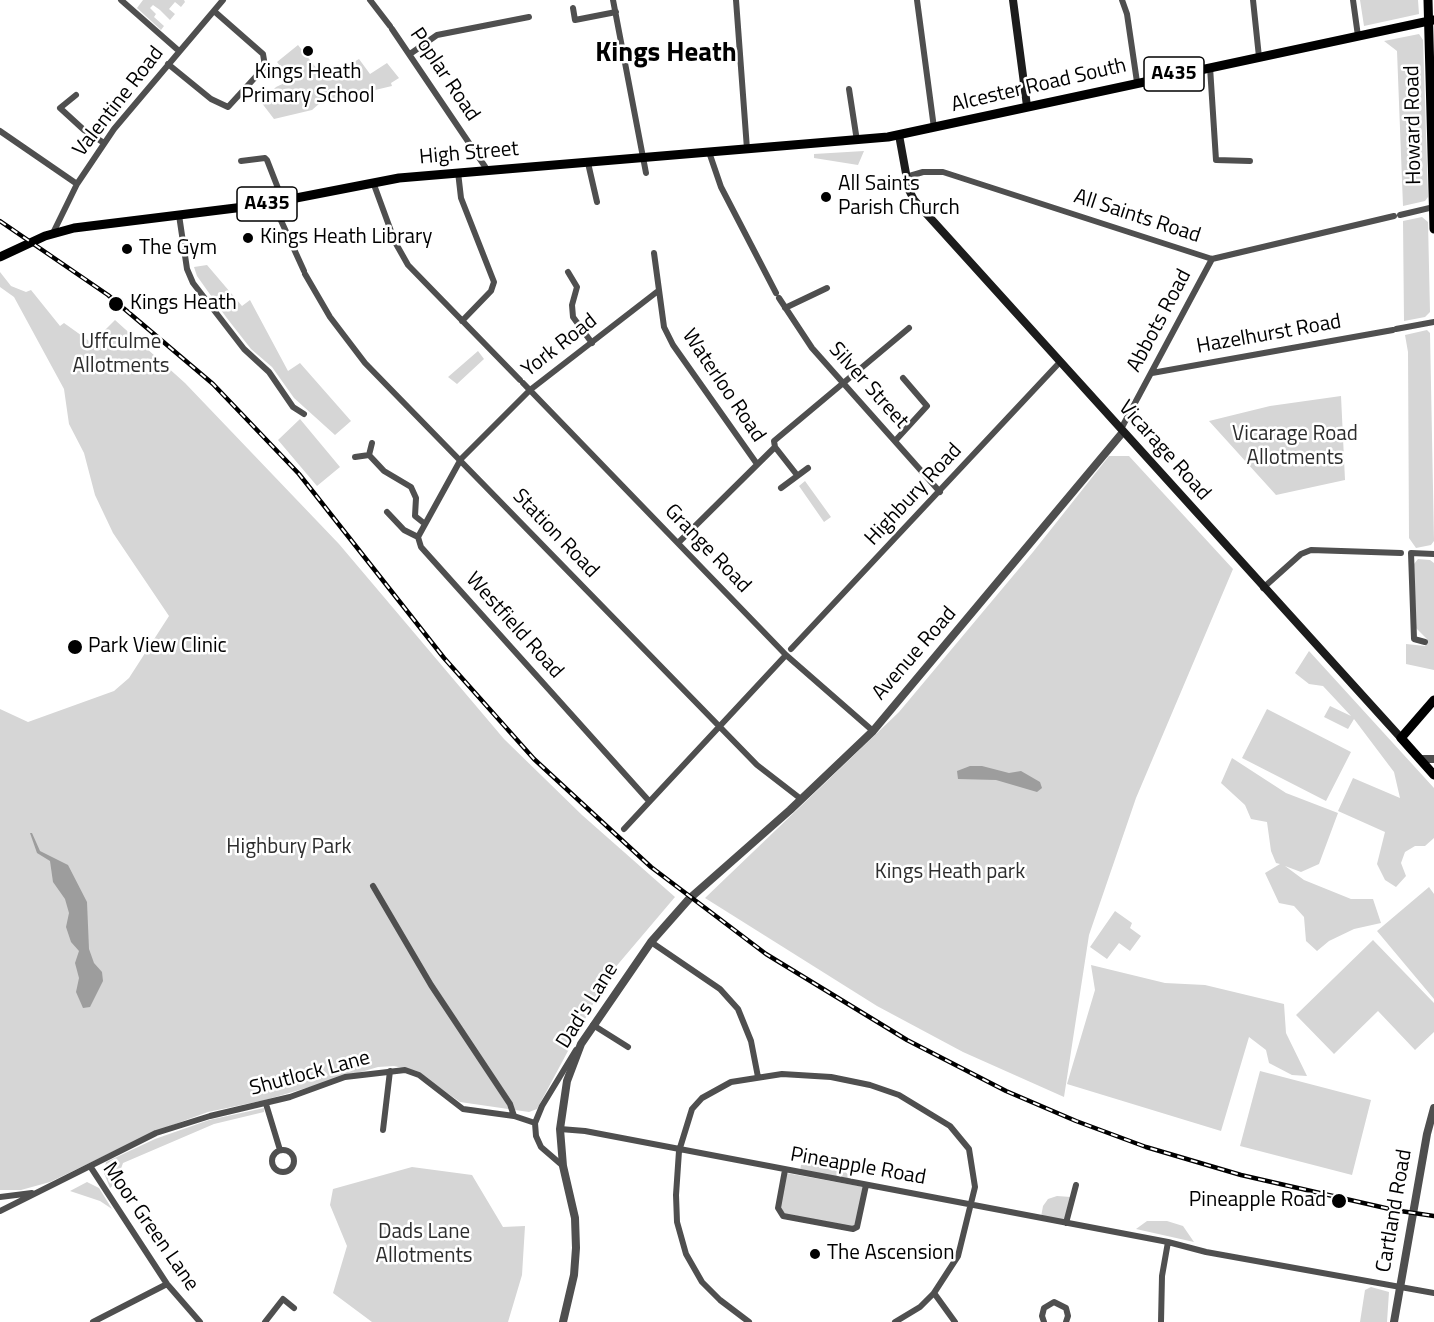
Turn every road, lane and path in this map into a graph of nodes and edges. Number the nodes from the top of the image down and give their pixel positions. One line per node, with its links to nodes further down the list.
1 (121, 0): 18 (street)
2 (223, 0): 13 (street, Valentine Road)
3 (370, 0): 19 (street, Poplar Road)
4 (614, 0): 14 (street)
5 (736, 0): 32 (street)
6 (917, 0): 27 (street)
7 (1013, 0): 26 (main road)
8 (1122, 0): 23 (street)
9 (1253, 0): 20 (street)
10 (1353, 0): 17 (street)
11 (1428, 0): 16 (main road, Howard Road)
12 (573, 8): 14 (street)
13 (214, 11): 18 (street, Valentine Road); 21 (street)
14 (616, 12): 34 (street)
15 (529, 17): 19 (street)
16 (1432, 20): 17 (main road, Alcester Road South / A435); 46 (main road, Howard Road)
17 (1358, 36): 20 (main road, Alcester Road South / A435)
18 (179, 51): 21 (street, Valentine Road)
19 (410, 54): 38 (street, Poplar Road)
20 (1258, 57): 22 (main road, Alcester Road South / A435)
21 (168, 64): 31 (street, Valentine Road)
22 (1210, 67): 23 (main road, Alcester Road South / A435); 36 (street)
23 (1137, 82): 26 (main road, Alcester Road South / A435)
24 (849, 89): 30 (street)
25 (76, 95): 31 (street)
26 (1027, 106): 27 (main road, Alcester Road South / A435)
27 (934, 128): 29 (main road, A435)
28 (0, 131): 43 (street)
29 (899, 135): 30 (main road, High Street / A435); 41 (main road, Vicarage Road)
30 (857, 141): 32 (main road, High Street / A435)
31 (104, 142): 43 (street, Valentine Road)
32 (747, 149): 33 (main road, High Street / A435)
33 (709, 152): 34 (main road, High Street / A435); 56 (street, Silver Street)
34 (643, 158): 37 (main road, High Street / A435); 40 (street)
35 (241, 161): 44 (street, Station Road)
36 (1250, 161)
37 (588, 163): 38 (main road, High Street / A435); 45 (street)
38 (488, 171): 39 (main road, High Street / A435)
39 (458, 172): 42 (main road, High Street / A435); 57 (street)
40 (646, 173)
41 (906, 177): 52 (street, All Saints Road); 61 (main road, Vicarage Road)
42 (373, 182): 44 (main road, High Street / A435); 57 (street, Grange Road)
43 (77, 184): 49 (street, Valentine Road)
44 (278, 202): 47 (main road, High Street / A435); 73 (street, Station Road)
45 (597, 202)
46 (1434, 207): 48 (main road, Howard Road); 52 (street, All Saints Road)
47 (179, 215): 49 (main road, High Street / A435); 66 (street)
48 (1434, 229)
49 (49, 234): 51 (main road, A435)
50 (654, 252): 55 (street)
51 (0, 257)
52 (1212, 259): 62 (street, Abbots Road)
53 (568, 272): 60 (street)
54 (827, 288): 56 (street)
55 (658, 291): 60 (street, York Road); 74 (street, Waterloo Road)
56 (785, 308): 64 (street, Silver Street)
57 (462, 321): 65 (street, Grange Road)
58 (1434, 322): 62 (street, Hazelhurst Road)
59 (909, 328): 64 (street)
60 (591, 343): 65 (street, York Road)
61 (1060, 362): 67 (main road, Vicarage Road); 78 (street, Highbury Road)
62 (1152, 373): 67 (street, Abbots Road)
63 (903, 378): 68 (street)
64 (844, 384): 68 (street, Silver Street); 70 (street)
65 (530, 390): 73 (street, York Road); 82 (street, Grange Road)
66 (304, 414)
67 (1122, 431): 85 (main road, Vicarage Road); 90 (street, Avenue Road)
68 (895, 441): 78 (street, Silver Street)
69 (372, 443): 71 (street)
70 (775, 447): 74 (street); 76 (street)
71 (369, 455): 72 (street); 80 (street)
72 (355, 457)
73 (460, 459): 80 (street); 89 (street, Station Road)
74 (757, 464): 82 (street)
75 (808, 468): 76 (street)
76 (797, 476): 77 (street)
77 (781, 488)
78 (940, 492): 87 (street, Highbury Road)
79 (387, 512): 81 (street)
80 (425, 524): 81 (street)
81 (418, 537): 96 (street, Westfield Road)
82 (678, 543): 87 (street, Grange Road)
83 (1401, 553): 85 (street)
84 (1434, 554): 86 (street)
85 (1263, 588): 91 (main road, Vicarage Road)
86 (1425, 642)
87 (789, 652): 89 (street, Highbury Road); 90 (street, Grange Road)
88 (1434, 700): 91 (main road)
89 (719, 726): 95 (street, Station Road); 96 (street, Highbury Road)
90 (873, 731): 95 (street, Avenue Road)
91 (1401, 738): 92 (main road, Vicarage Road)
92 (1420, 759): 93 (street); 94 (main road, Vicarage Road)
93 (1434, 759)
94 (1434, 775)
95 (801, 799): 98 (street, Avenue Road)
96 (649, 801): 97 (street, Highbury Road)
97 (624, 829)
98 (710, 877): 100 (street, Dad's Lane)
99 (372, 886): 108 (street)
100 (651, 942): 101 (street, Dad's Lane); 105 (street)
101 (593, 1025): 102 (street, Dad's Lane); 103 (street)
102 (581, 1044): 109 (street); 110 (street, Dad's Lane)
103 (628, 1047)
104 (390, 1071): 106 (street, Shutlock Lane); 108 (street, Shutlock Lane); 111 (street)
105 (758, 1077): 114 (street); 122 (street)
106 (266, 1104): 113 (street); 115 (street, Shutlock Lane)
107 (1434, 1108): 112 (street, Cartland Road)
108 (513, 1116): 109 (street, Shutlock Lane)
109 (536, 1123): 116 (street)
110 (560, 1129): 114 (street, Pineapple Road); 116 (street, Dad's Lane)
111 (383, 1130)
112 (1430, 1134): 127 (street, Cartland Road)
113 (280, 1150)
114 (679, 1151): 117 (street, Pineapple Road); 135 (street)
115 (90, 1166): 120 (street, Moor Green Lane); 126 (street, Moor Green Lane)
116 (563, 1166): 134 (street, Dad's Lane)
117 (785, 1170): 118 (street, Pineapple Road); 118 (street)
118 (866, 1185): 122 (street, Pineapple Road)
119 (1076, 1185): 124 (street)
120 (36, 1193): 121 (street, Moor Green Lane); 123 (street, Moor Green Lane)
121 (0, 1197)
122 (971, 1204): 124 (street, Pineapple Road); 128 (street)
123 (0, 1211)
124 (1066, 1223): 125 (street, Pineapple Road)
125 (1168, 1242): 127 (street, Pineapple Road); 140 (street)
126 (167, 1284): 131 (street); 132 (street, Moor Green Lane)
127 (1400, 1286): 129 (street, Pineapple Road); 141 (street, Cartland Road)
128 (934, 1293): 136 (street); 137 (street)
129 (1434, 1293)
130 (294, 1308): 133 (street)
131 (93, 1322)
132 (200, 1322)
133 (265, 1322)
134 (563, 1322)
135 (749, 1322)
136 (895, 1322)
137 (955, 1322)
138 (1044, 1322): 139 (street)
139 (1066, 1322)
140 (1161, 1322)
141 (1394, 1322)

